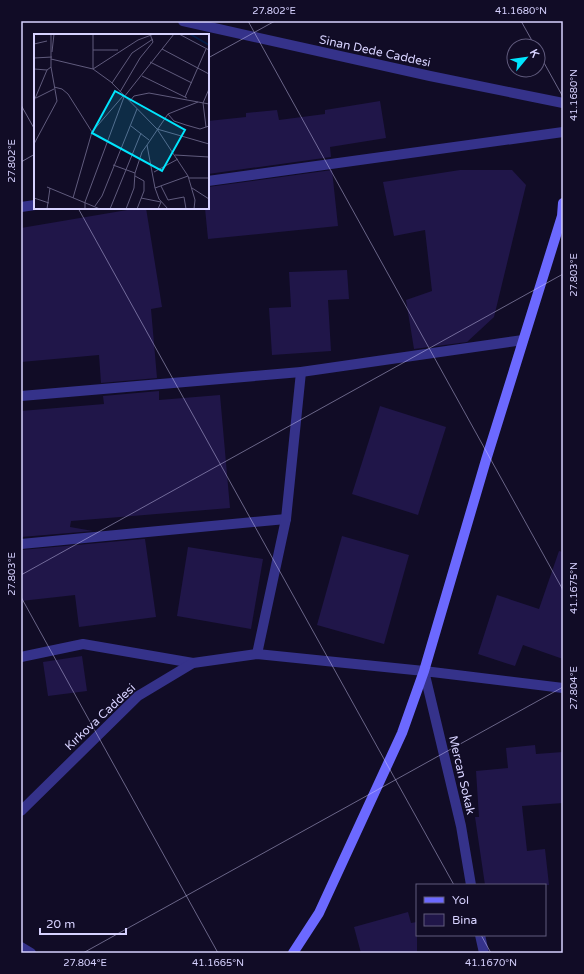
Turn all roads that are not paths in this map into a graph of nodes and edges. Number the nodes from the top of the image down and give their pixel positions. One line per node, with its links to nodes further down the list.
1 (183, 21): 2 (street, Sinan Dede Caddesi)
2 (563, 103)
3 (563, 132): 4 (street)
4 (209, 181)
5 (563, 203): 8 (main road)
6 (34, 205): 7 (street)
7 (21, 207)
8 (562, 216): 9 (main road)
9 (523, 340): 10 (street); 17 (main road)
10 (301, 372): 11 (street); 12 (street)
11 (21, 396)
12 (286, 519): 13 (street); 14 (street)
13 (21, 544)
14 (257, 654): 16 (street, Kırkova Caddesi); 17 (street, Kırkova Caddesi)
15 (21, 657): 16 (street)
16 (193, 663): 19 (street, Kırkova Caddesi)
17 (424, 671): 18 (street, Kırkova Caddesi); 20 (street, Mercan Sokak); 24 (main road)
18 (563, 688)
19 (21, 812)
20 (471, 884)
21 (480, 936): 25 (street)
22 (21, 947): 23 (street)
23 (31, 953)
24 (293, 953)
25 (484, 953)

